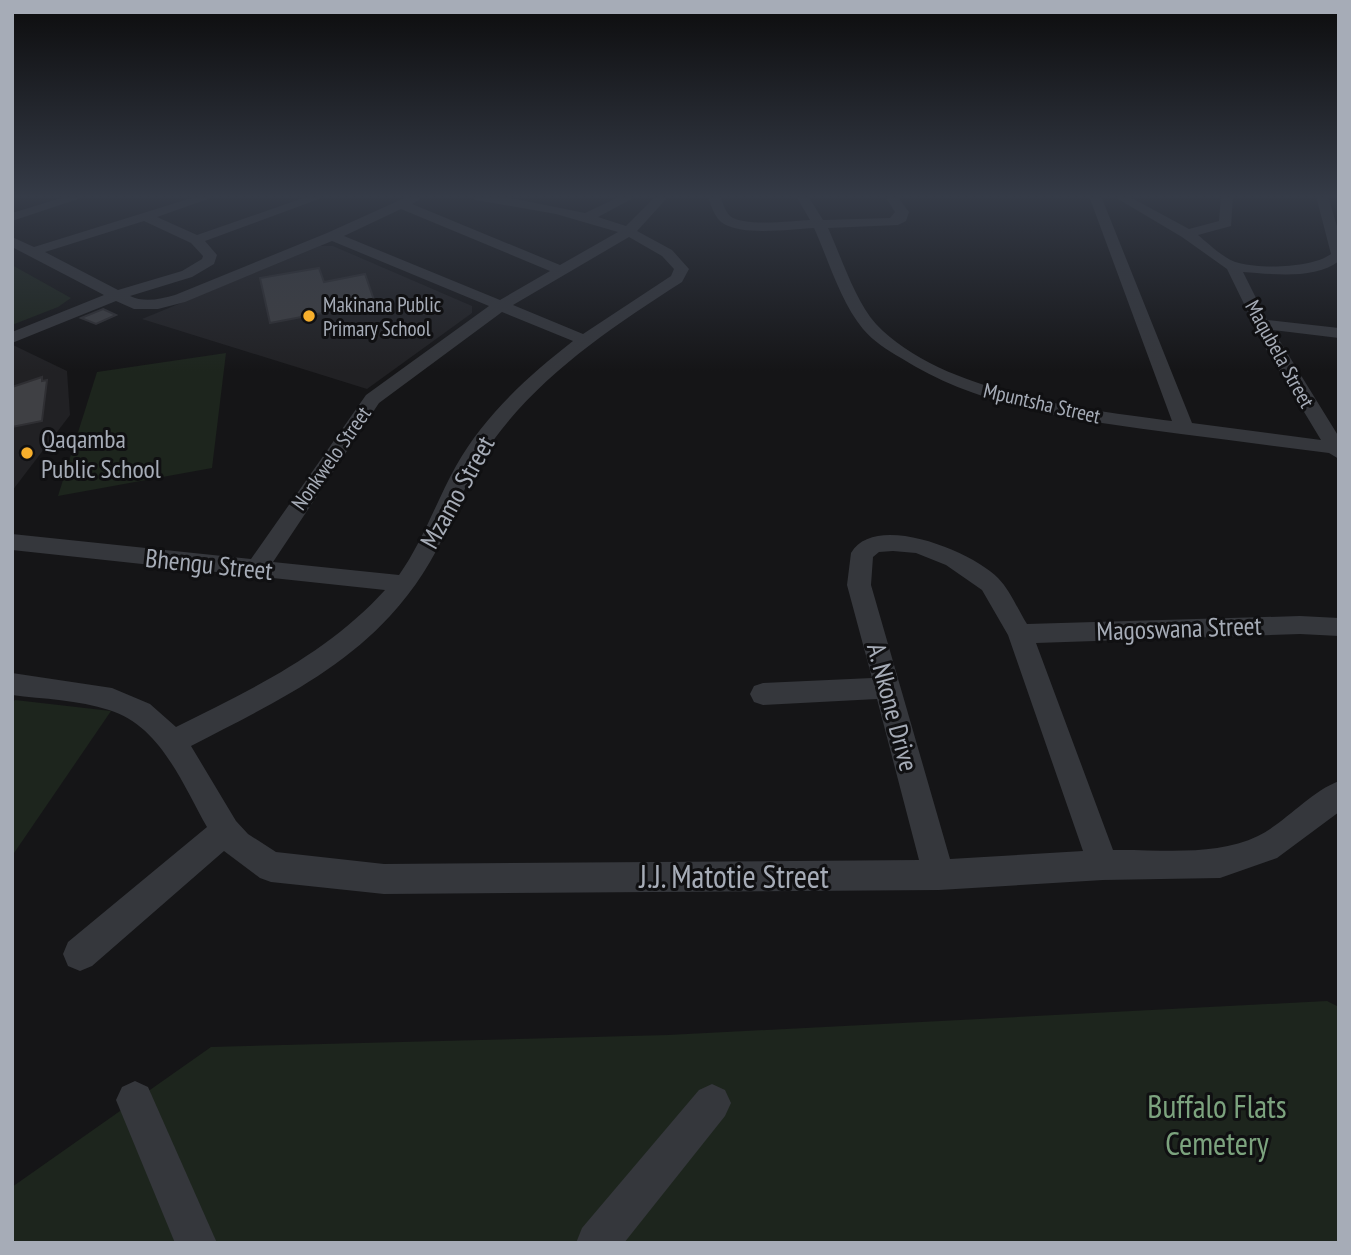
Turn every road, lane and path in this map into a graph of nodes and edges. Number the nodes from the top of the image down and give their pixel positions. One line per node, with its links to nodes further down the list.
1 (36, 255): 14 (street)
2 (210, 255): 14 (street)
3 (287, 255): 14 (street)
4 (375, 255): 15 (street)
5 (522, 255): 13 (street)
6 (590, 255): 13 (street, Nonkwelo Street)
7 (666, 255): 19 (street, Mzamo Street)
8 (833, 255): 20 (street, Mpuntsha Street)
9 (1118, 255): 20 (street)
10 (1216, 255): 12 (street, Maqubela Street)
11 (1338, 255): 12 (street)
12 (1233, 267): 16 (street, Maqubela Street)
13 (562, 271): 15 (street, Nonkwelo Street)
14 (114, 296): 18 (street)
15 (498, 307): 19 (street); 23 (street, Nonkwelo Street)
16 (1262, 324): 17 (street); 21 (street, Maqubela Street)
17 (1339, 333)
18 (12, 338)
19 (584, 340): 24 (street, Mzamo Street)
20 (1184, 427): 21 (street, Mpuntsha Street)
21 (1337, 450)
22 (12, 542): 23 (street, Bhengu Street)
23 (256, 569): 24 (street, Bhengu Street)
24 (405, 584): 30 (street, Mzamo Street)
25 (1339, 627): 26 (street, Magoswana Street)
26 (1020, 634): 28 (street, A. Nkone Drive); 33 (street)
27 (12, 684): 30 (street, J.J. Matotie Street)
28 (887, 688): 29 (street); 34 (street, A. Nkone Drive)
29 (763, 694)
30 (173, 742): 32 (street, J.J. Matotie Street)
31 (1339, 794): 33 (street, J.J. Matotie Street)
32 (225, 831): 34 (street, J.J. Matotie Street); 35 (street)
33 (1103, 865): 34 (street, J.J. Matotie Street)
34 (939, 875)
35 (80, 954)
36 (135, 1100): 38 (street)
37 (712, 1103): 39 (street)
38 (195, 1243)
39 (597, 1243)

